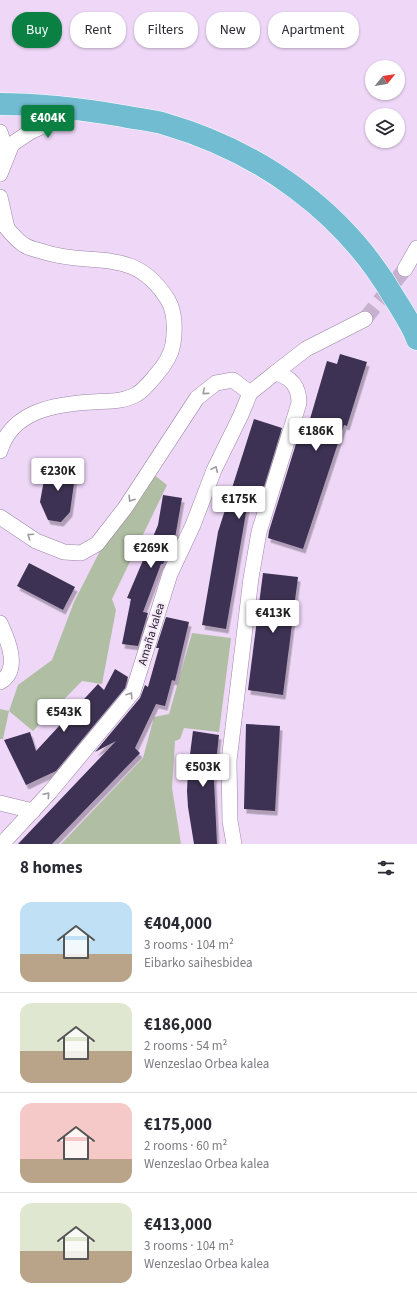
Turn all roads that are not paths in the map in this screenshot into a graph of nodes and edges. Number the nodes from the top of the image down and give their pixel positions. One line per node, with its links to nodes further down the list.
1 (0, 104): 2 (highway)
2 (32, 104): 3 (highway); 4 (street)
3 (83, 109): 6 (street); 12 (highway)
4 (0, 111)
5 (0, 132): 6 (street)
6 (2, 167)
7 (0, 197): 8 (street)
8 (4, 224): 15 (street)
9 (417, 248): 10 (street)
10 (405, 269)
11 (365, 319): 13 (street)
12 (417, 339)
13 (275, 374): 14 (street); 22 (street)
14 (250, 393): 16 (street, one-way to 16); 20 (street, Amaña kalea, one-way to 14)
15 (0, 451)
16 (0, 517)
17 (0, 624): 18 (street)
18 (0, 682)
19 (0, 802): 20 (street)
20 (33, 811): 21 (street, Amaña kalea)
21 (2, 844)
22 (234, 844)

